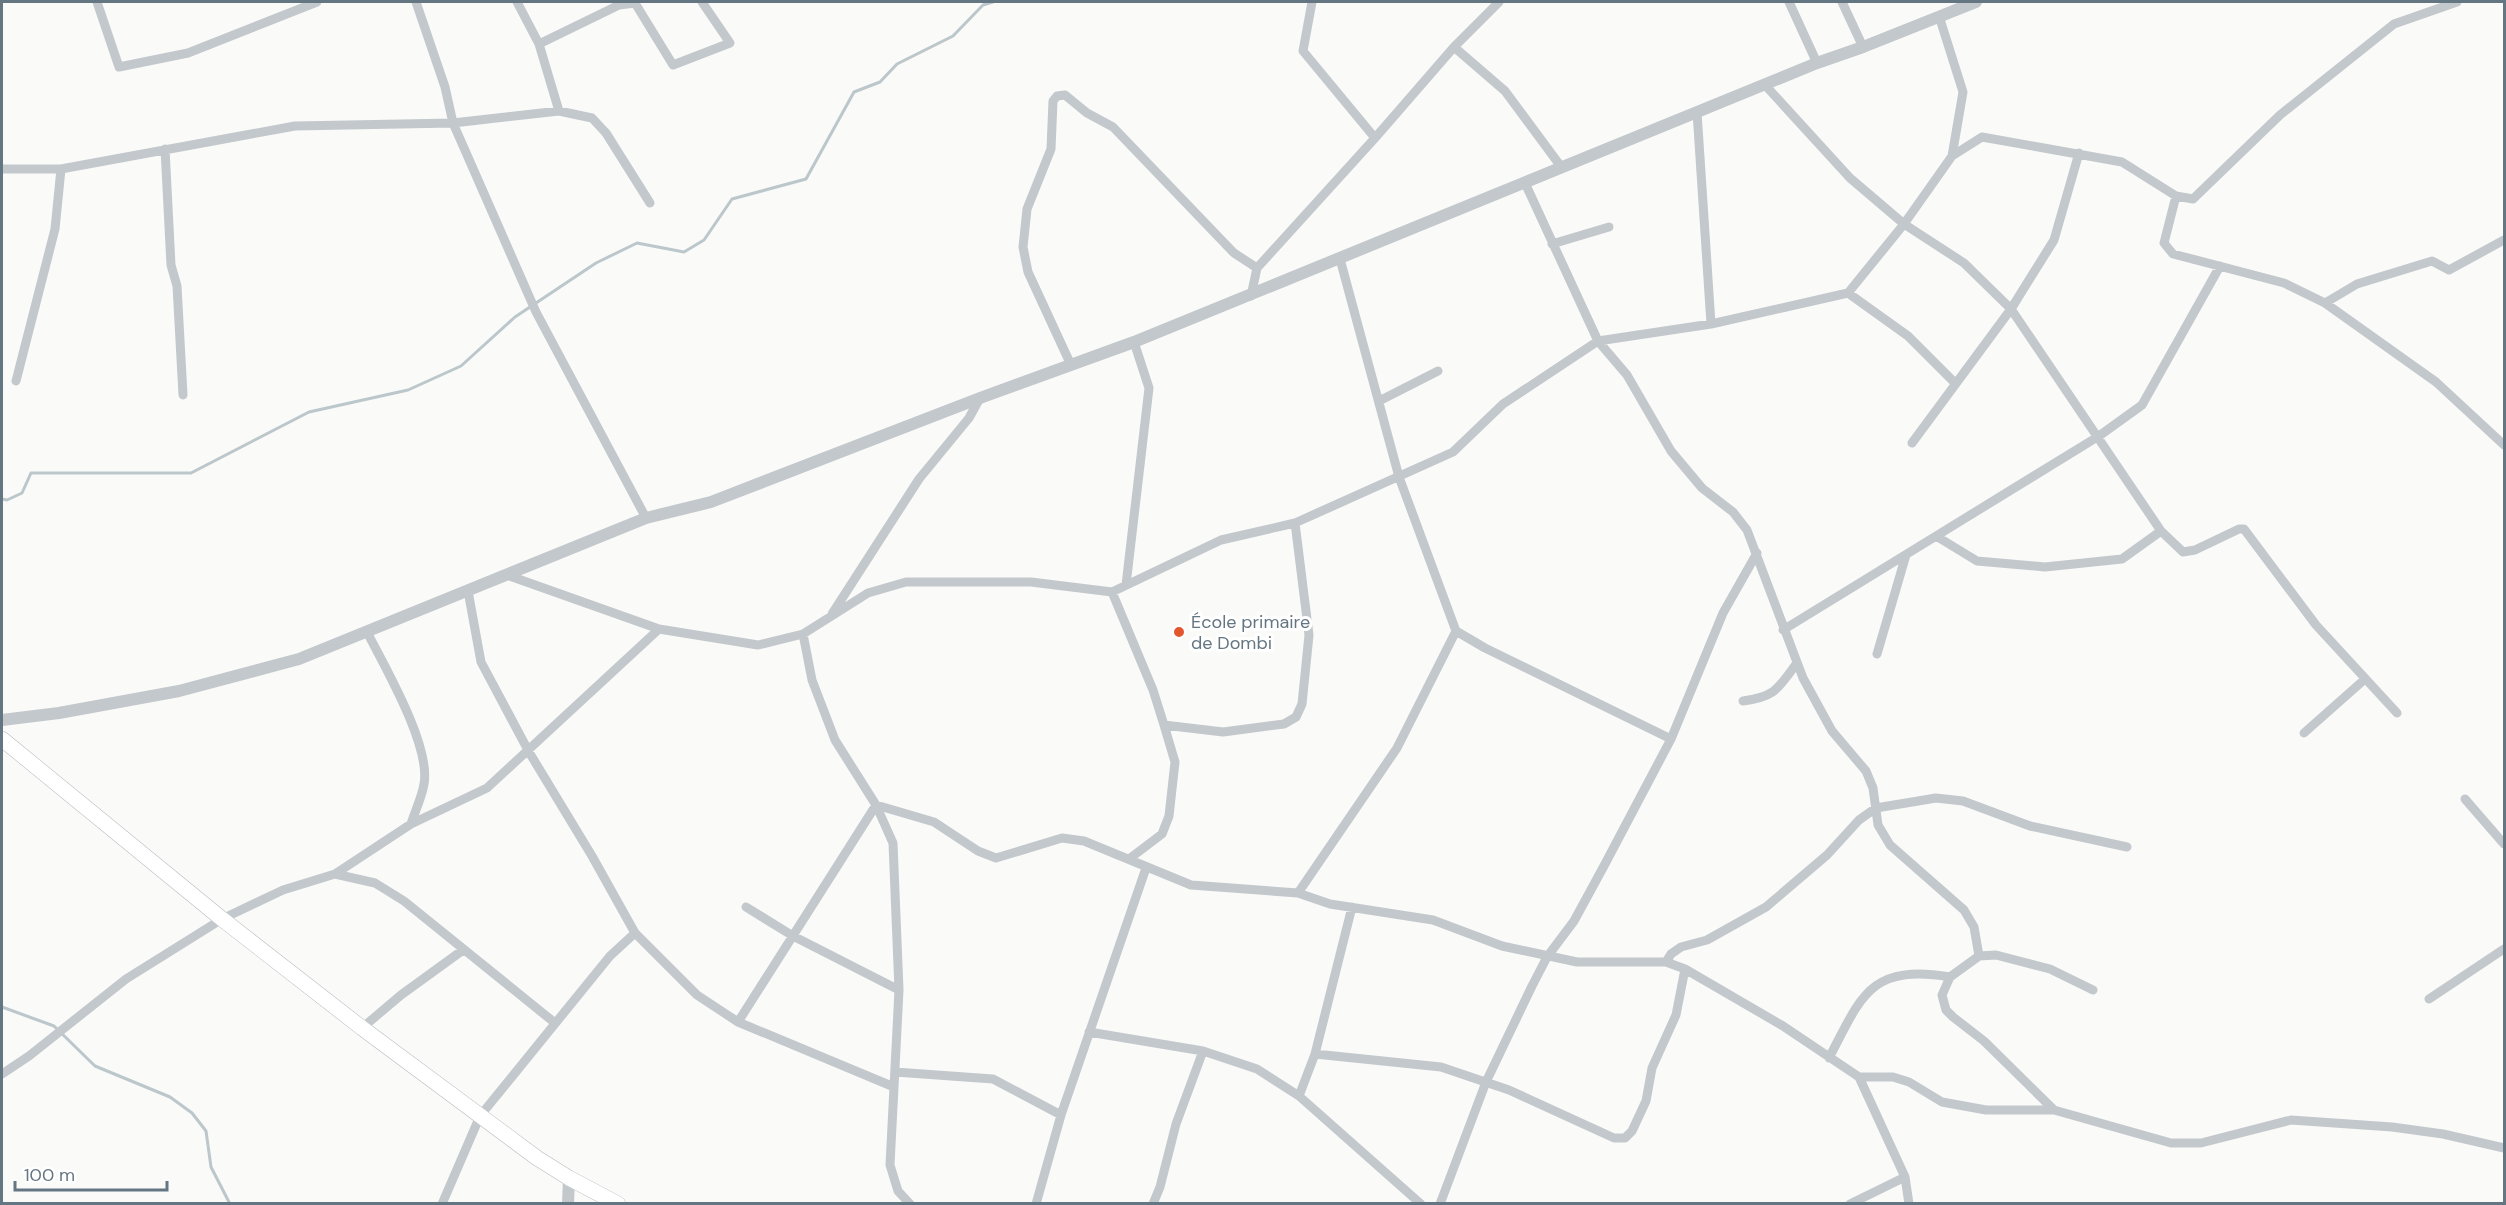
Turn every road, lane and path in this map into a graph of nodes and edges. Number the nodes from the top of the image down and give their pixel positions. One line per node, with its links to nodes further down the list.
1 (97, 2): 2 (street)
2 (317, 2)
3 (416, 2): 21 (street)
4 (518, 2): 14 (street)
5 (637, 2): 6 (street); 14 (street)
6 (702, 2)
7 (1312, 2): 22 (street)
8 (1498, 2): 15 (street)
9 (1789, 2): 17 (street)
10 (1842, 2): 16 (street)
11 (1976, 2): 13 (street)
12 (2457, 2): 30 (street)
13 (1939, 16): 16 (street); 25 (street)
14 (539, 44): 19 (street)
15 (1454, 47): 22 (street); 26 (street)
16 (1863, 47): 17 (street)
17 (1817, 63): 18 (street)
18 (1765, 84): 20 (street); 32 (street)
19 (559, 111): 21 (street); 31 (street)
20 (1697, 112): 26 (street); 43 (street)
21 (453, 123): 23 (street); 57 (street)
22 (1375, 138): 38 (street)
23 (165, 149): 28 (street); 50 (street)
24 (2079, 153): 25 (street); 30 (street); 42 (street)
25 (1952, 156): 32 (street)
26 (1562, 168): 29 (street)
27 (2, 169): 28 (street)
28 (61, 169): 48 (street)
29 (1525, 183): 35 (street); 36 (street)
30 (2176, 196): 37 (street)
31 (650, 204)
32 (1904, 224): 39 (street); 42 (street)
33 (1610, 227): 35 (street)
34 (2505, 240): 41 (street)
35 (1552, 244): 44 (street)
36 (1340, 259): 40 (street); 52 (street)
37 (2220, 266): 41 (street); 53 (street)
38 (1257, 268): 40 (street); 46 (street)
39 (1848, 294): 43 (street); 49 (street)
40 (1251, 296): 45 (street)
41 (2325, 303): 55 (street)
42 (2011, 309): 49 (street); 53 (street)
43 (1711, 324): 44 (street)
44 (1598, 341): 56 (street); 61 (street)
45 (1134, 342): 46 (street); 64 (street)
46 (1071, 365): 51 (street)
47 (1438, 371): 52 (street)
48 (16, 381)
49 (1955, 383): 54 (street)
50 (183, 395)
51 (980, 398): 57 (street); 67 (street)
52 (1379, 401): 56 (street)
53 (2099, 436): 59 (street); 60 (street)
54 (1912, 443)
55 (2505, 445)
56 (1399, 477): 58 (street); 70 (street)
57 (646, 518): 63 (street)
58 (1295, 523): 64 (street); 79 (street)
59 (2161, 531): 60 (street); 75 (street)
60 (1936, 536): 62 (street)
61 (1757, 553): 69 (street); 81 (street)
62 (1906, 555): 69 (street); 73 (street)
63 (507, 575): 65 (street); 68 (street)
64 (1126, 585): 66 (street)
65 (468, 591): 71 (street); 83 (street)
66 (1112, 592): 67 (street); 79 (street)
67 (831, 616): 72 (street)
68 (659, 629): 72 (street); 83 (street)
69 (1783, 630): 74 (street)
70 (1456, 631): 81 (street); 93 (street)
71 (367, 632): 78 (street); 87 (street)
72 (803, 634): 85 (street)
73 (1877, 654)
74 (1797, 663): 76 (street); 86 (street)
75 (2366, 679): 77 (street); 80 (street)
76 (1743, 701)
77 (2397, 713)
78 (2, 720)
79 (1164, 725): 90 (street)
80 (2304, 733)
81 (1671, 739): 101 (street)
82 (2, 740): 96 (main road)
83 (529, 752): 87 (street); 97 (street)
84 (2465, 799): 88 (street)
85 (876, 805): 90 (street); 98 (street); 106 (street)
86 (1876, 808): 89 (street); 102 (street); 103 (street)
87 (411, 824): 92 (street)
88 (2505, 844)
89 (2127, 847)
90 (1129, 859): 91 (street)
91 (1146, 868): 93 (street); 112 (street)
92 (335, 874): 96 (street); 100 (street)
93 (1298, 893): 95 (street)
94 (746, 907): 98 (street)
95 (1352, 907): 101 (street); 114 (street)
96 (222, 920): 111 (main road); 117 (street)
97 (635, 933): 109 (street); 110 (street)
98 (793, 936): 106 (street); 109 (street)
99 (2505, 949): 108 (street)
100 (463, 950): 110 (street); 111 (street)
101 (1547, 957): 103 (street); 119 (street)
102 (1979, 957): 105 (street); 107 (street)
103 (1666, 962): 104 (street)
104 (1685, 969): 115 (street); 119 (street)
105 (1950, 976): 115 (street); 122 (street)
106 (899, 990): 116 (street)
107 (2093, 990)
108 (2429, 999)
109 (738, 1022): 120 (street)
110 (555, 1023): 124 (street)
111 (362, 1028): 124 (main road)
112 (1089, 1032): 113 (street); 123 (street)
113 (1203, 1051): 121 (street); 133 (street)
114 (1315, 1054): 119 (street); 121 (street)
115 (1829, 1058): 118 (street)
116 (895, 1072): 120 (street); 123 (street)
117 (2, 1074)
118 (1859, 1077): 122 (street); 126 (street)
119 (1486, 1082): 135 (street)
120 (894, 1087): 131 (street)
121 (1299, 1096): 134 (street)
122 (2054, 1110): 125 (street)
123 (1061, 1115): 132 (street)
124 (480, 1116): 127 (main road); 128 (street)
125 (2505, 1148)
126 (1905, 1177): 136 (street); 137 (street)
127 (569, 1178): 129 (street); 130 (main road)
128 (442, 1203)
129 (568, 1203)
130 (618, 1203)
131 (910, 1203)
132 (1036, 1203)
133 (1153, 1203)
134 (1421, 1203)
135 (1440, 1203)
136 (1850, 1203)
137 (1909, 1203)

